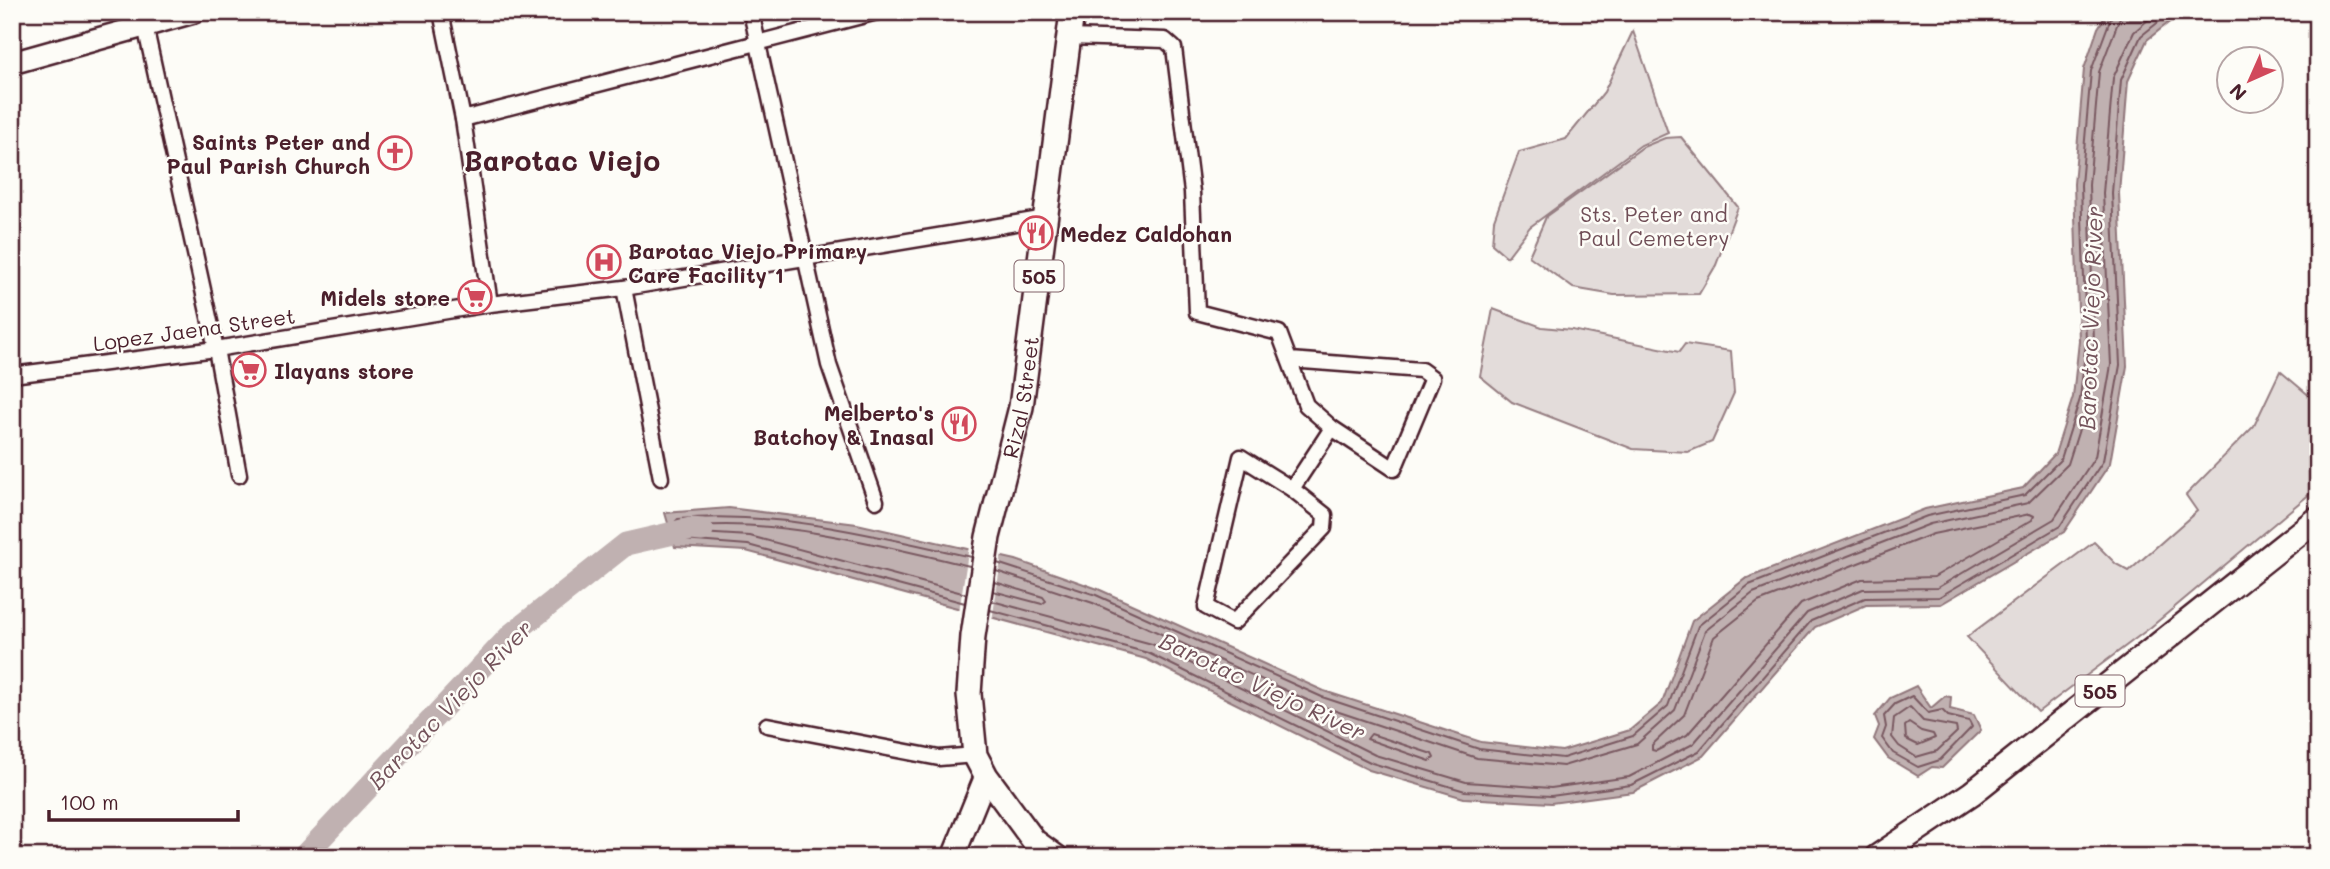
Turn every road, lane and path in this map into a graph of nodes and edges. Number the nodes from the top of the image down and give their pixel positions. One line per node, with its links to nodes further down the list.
1 (194, 12): 6 (street)
2 (441, 12): 10 (street)
3 (751, 12): 8 (street)
4 (877, 12): 8 (street)
5 (1072, 12): 7 (main road, Rizal Street / 505)
6 (143, 20): 9 (street); 15 (street)
7 (1069, 37): 11 (main road, Rizal Street / 505); 16 (street)
8 (759, 45): 10 (street); 12 (street)
9 (12, 63)
10 (463, 119): 14 (street)
11 (1046, 218): 12 (street, Lopez Jaena Street); 25 (main road, Rizal Street / 505)
12 (808, 260): 13 (street, Lopez Jaena Street); 22 (street)
13 (624, 288): 14 (street, Lopez Jaena Street); 20 (street)
14 (490, 304): 15 (street, Lopez Jaena Street)
15 (216, 349): 17 (street, Lopez Jaena Street); 19 (street)
16 (1290, 360): 18 (street); 18 (street)
17 (12, 375)
18 (1332, 428): 21 (street)
19 (239, 475)
20 (661, 478)
21 (1292, 489): 21 (street)
22 (876, 502)
23 (2318, 518): 28 (main road, 505)
24 (767, 725): 25 (street)
25 (980, 765): 26 (street); 27 (main road, 505)
26 (953, 857)
27 (1056, 857)
28 (1877, 857)

